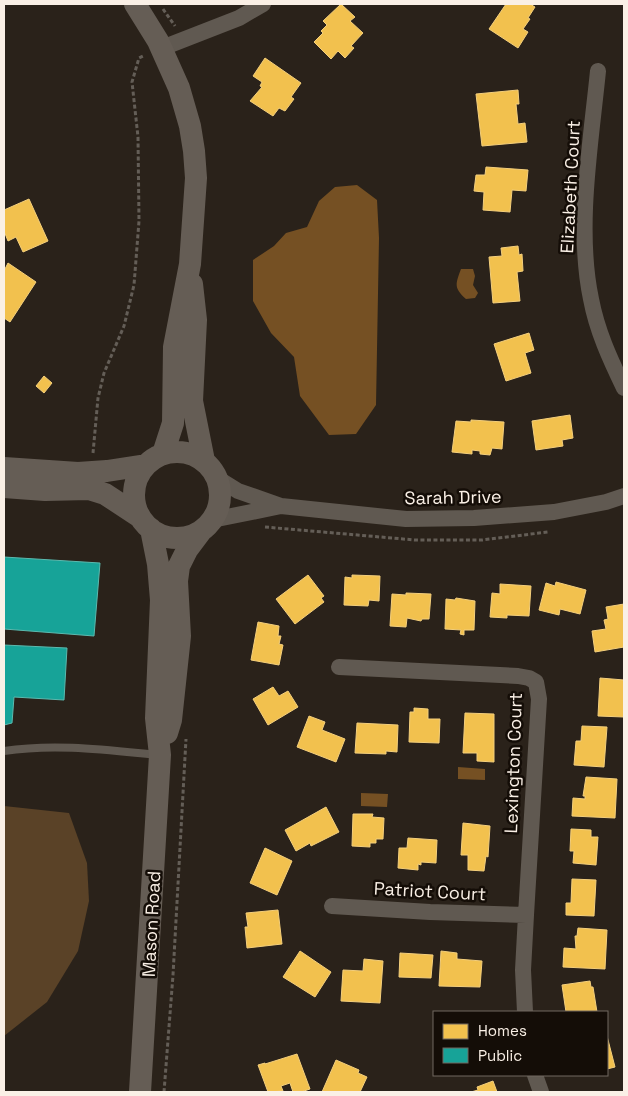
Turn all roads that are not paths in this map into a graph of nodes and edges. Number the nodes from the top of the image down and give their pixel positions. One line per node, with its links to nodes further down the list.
1 (135, 4): 3 (main road)
2 (263, 4): 3 (street)
3 (162, 48): 5 (main road)
4 (598, 70): 6 (street, Elizabeth Court)
5 (190, 264): 7 (main road); 9 (main road)
6 (624, 388)
7 (155, 460): 8 (main road); 9 (main road); 13 (main road)
8 (4, 468)
9 (211, 470): 12 (street, Sarah Drive); 14 (main road)
10 (4, 487): 13 (main road)
11 (624, 496): 12 (street, Sarah Drive)
12 (281, 506): 14 (street, Sarah Drive)
13 (145, 523): 14 (main road); 17 (main road, Mason Road)
14 (207, 525): 17 (main road, Mason Road)
15 (340, 667): 19 (street, Lexington Court)
16 (4, 751): 17 (lane)
17 (160, 755): 22 (main road, Mason Road)
18 (332, 906): 19 (street, Patriot Court)
19 (526, 915): 20 (street, Lexington Court)
20 (525, 1011)
21 (535, 1076): 23 (street)
22 (140, 1092)
23 (541, 1092)

